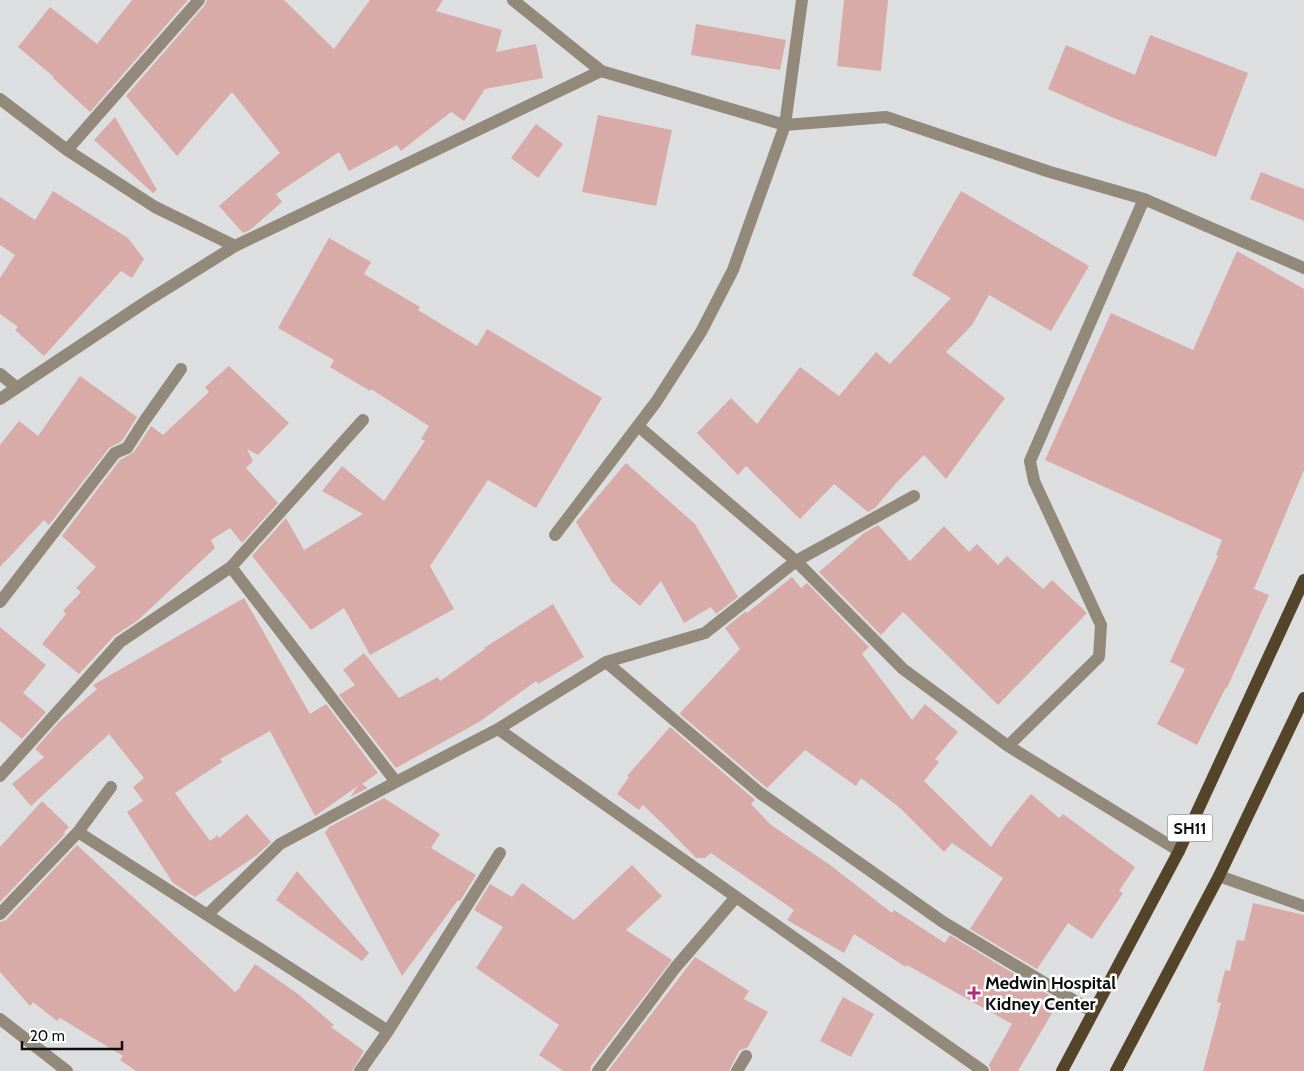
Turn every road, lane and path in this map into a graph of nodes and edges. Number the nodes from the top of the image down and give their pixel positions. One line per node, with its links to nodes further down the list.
1 (199, 0): 7 (street)
2 (512, 0): 4 (street)
3 (802, 0): 6 (street)
4 (601, 71): 6 (street); 9 (street)
5 (0, 99): 7 (street)
6 (785, 125): 8 (street); 16 (street)
7 (67, 150): 9 (street)
8 (1144, 199): 10 (street); 26 (street)
9 (235, 246): 13 (street)
10 (1304, 268)
11 (181, 369): 22 (street)
12 (0, 374): 13 (street)
13 (16, 387): 14 (street)
14 (0, 399)
15 (362, 420): 20 (street)
16 (638, 426): 18 (street); 19 (street)
17 (914, 496): 19 (street)
18 (555, 535)
19 (796, 561): 23 (street); 26 (street)
20 (231, 567): 27 (street); 28 (street)
21 (1304, 580): 31 (main road, SH11)
22 (0, 602)
23 (606, 662): 25 (street); 38 (street)
24 (1304, 698): 33 (main road, SH11)
25 (498, 729): 28 (street); 34 (street)
26 (1008, 746): 31 (street)
27 (0, 776)
28 (396, 782): 37 (street)
29 (111, 787): 30 (street)
30 (78, 832): 36 (street); 37 (street)
31 (1179, 851): 38 (main road, SH11)
32 (500, 853): 40 (street)
33 (1219, 876): 35 (street); 49 (main road, SH11)
34 (736, 898): 45 (street); 47 (street)
35 (1304, 906)
36 (0, 914)
37 (207, 915): 40 (street)
38 (1093, 1012): 48 (main road, SH11)
39 (0, 1019): 42 (street)
40 (388, 1031): 44 (street)
41 (746, 1056): 46 (street)
42 (51, 1066): 43 (street)
43 (67, 1071)
44 (360, 1071)
45 (598, 1071)
46 (737, 1071)
47 (982, 1071)
48 (1062, 1071)
49 (1116, 1071)

